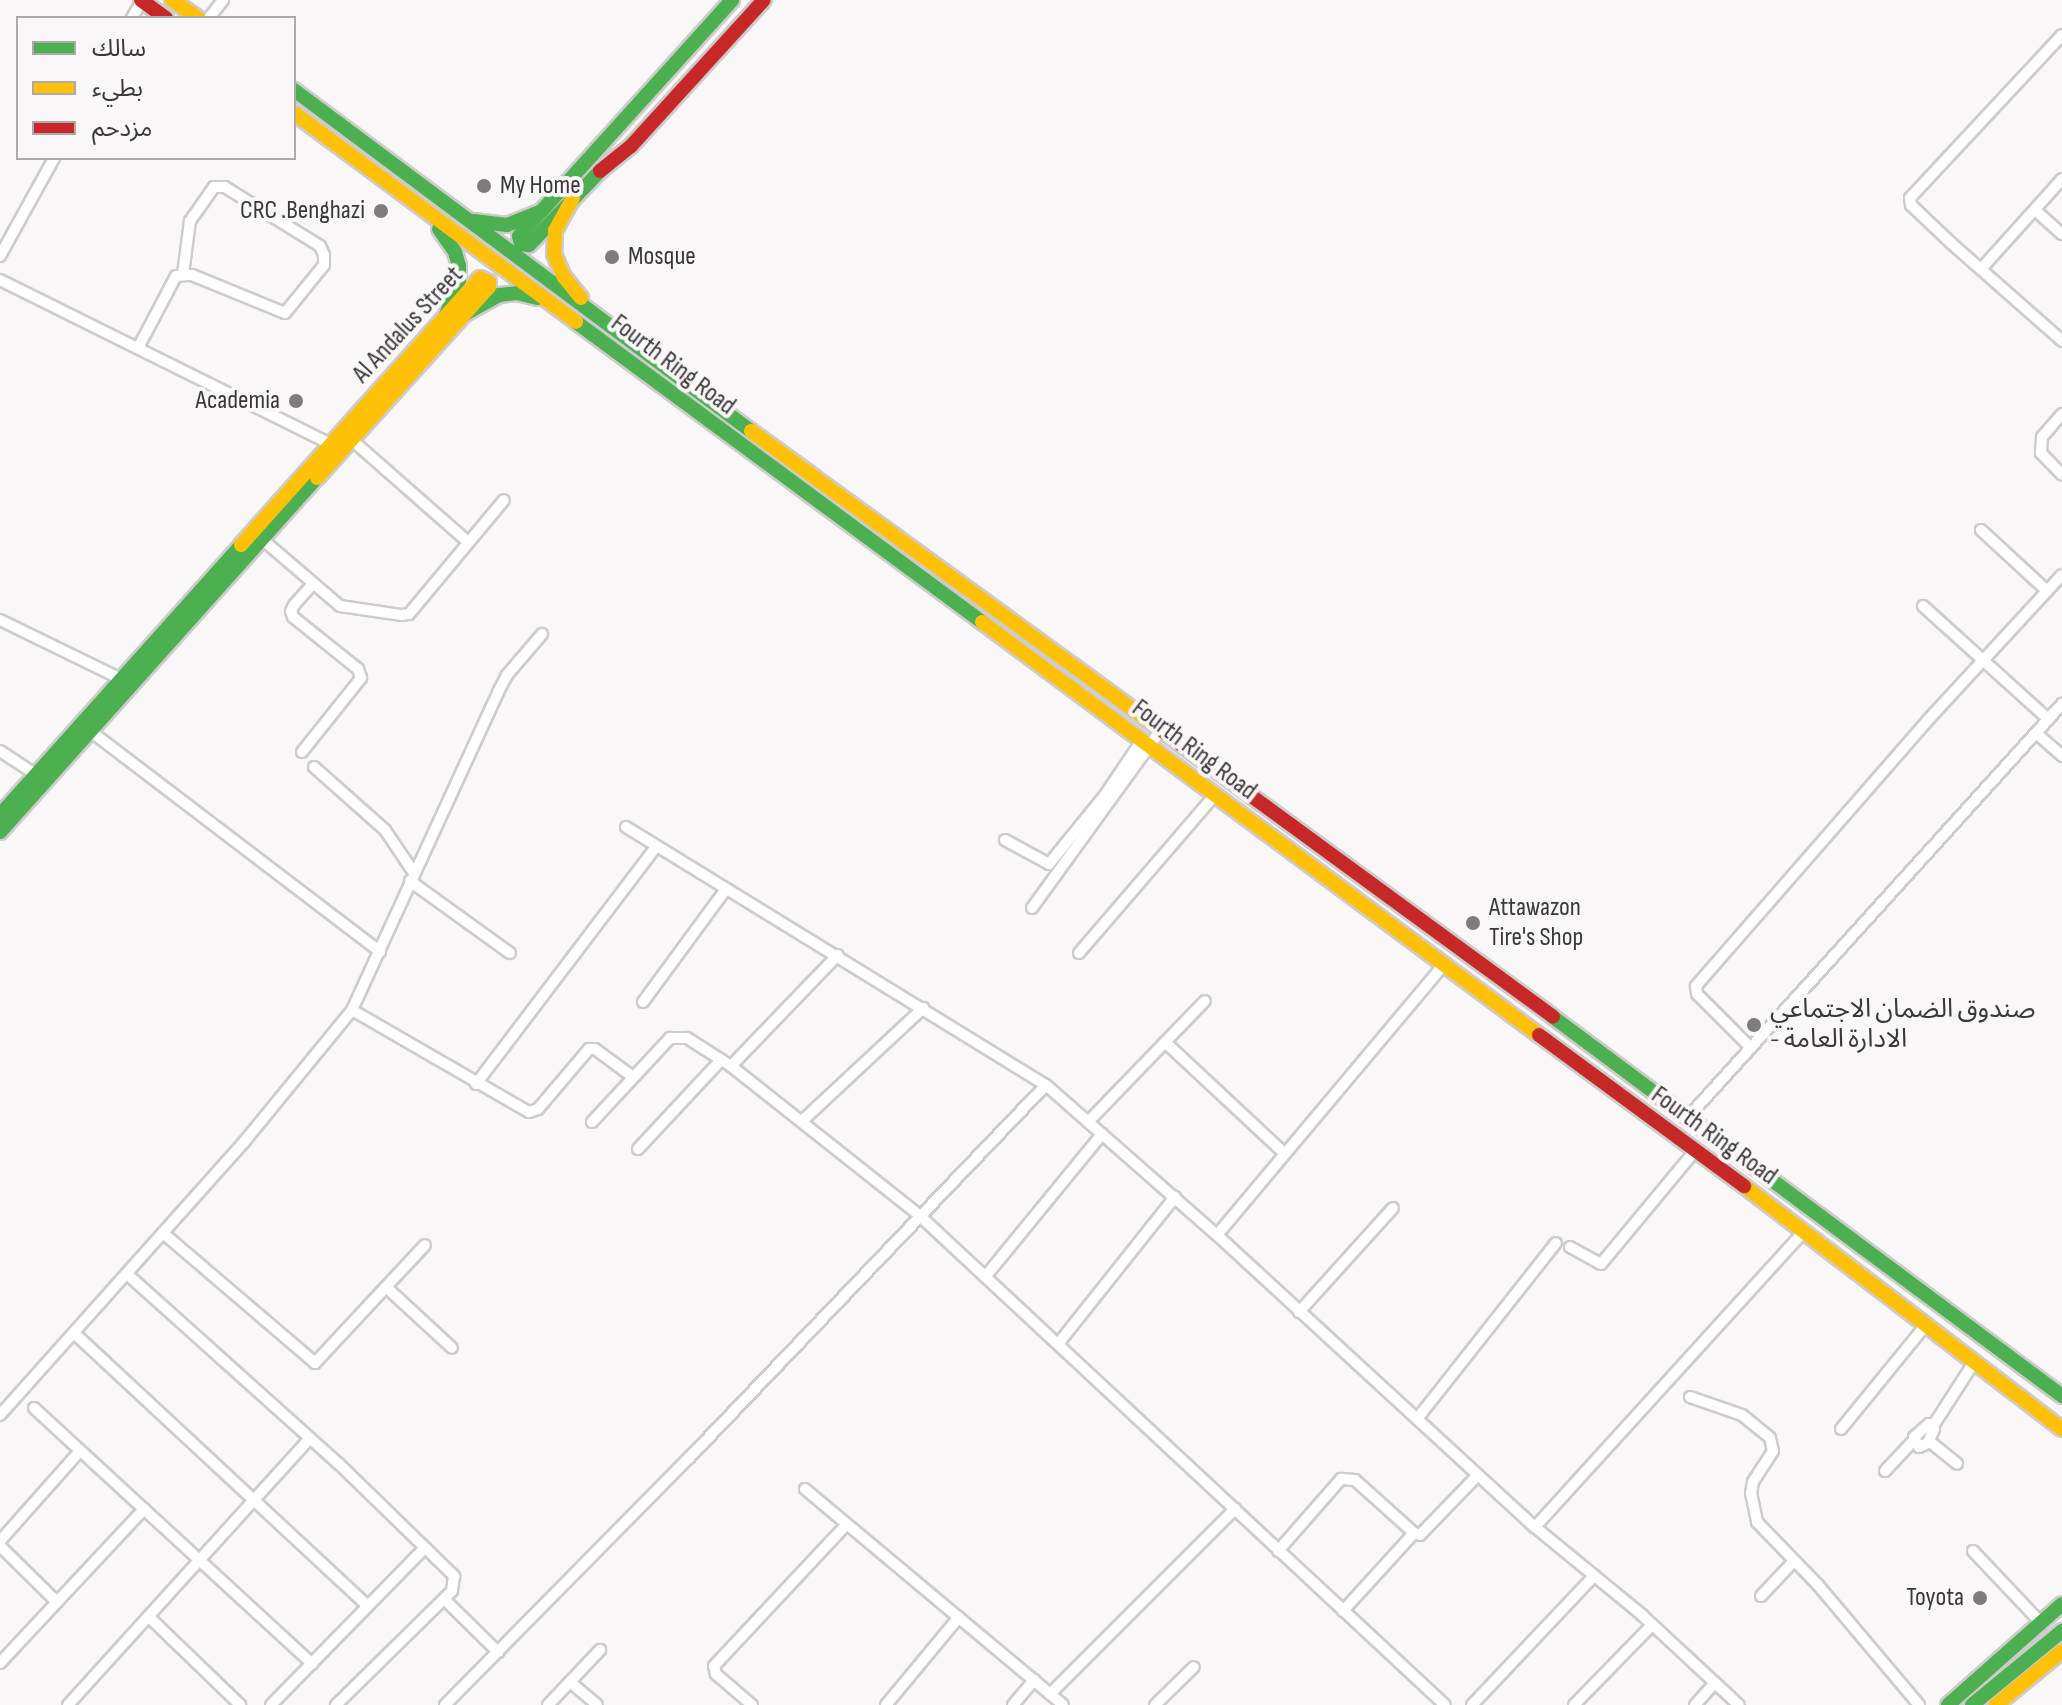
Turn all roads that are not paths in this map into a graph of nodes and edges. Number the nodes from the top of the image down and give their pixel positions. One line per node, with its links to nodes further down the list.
1 (142, 0): 6 (main road)
2 (172, 0): 7 (main road)
3 (223, 0): 8 (street)
4 (732, 0): 10 (main road)
5 (764, 0): 11 (main road)
6 (163, 16)
7 (195, 16)
8 (211, 16)
9 (2062, 35): 23 (street)
10 (687, 50): 11 (main road); 18 (main road)
11 (704, 66): 16 (main road)
12 (296, 91): 20 (main road, Fourth Ring Road)
13 (296, 115): 19 (main road, Fourth Ring Road)
14 (53, 160): 22 (street)
15 (2062, 179): 17 (street)
16 (573, 198): 18 (main road); 29 (main road)
17 (2035, 210): 21 (street); 23 (street)
18 (541, 211): 20 (main road)
19 (428, 215): 26 (main road, Fourth Ring Road); 28 (main road)
20 (469, 220): 29 (main road, Fourth Ring Road)
21 (2062, 234)
22 (0, 256)
23 (1981, 269): 30 (street)
24 (183, 274): 24 (street); 31 (street)
25 (0, 280): 31 (street)
26 (549, 302): 27 (main road); 54 (main road, Fourth Ring Road)
27 (465, 314): 28 (main road, Al Andalus Street); 33 (main road, Al Andalus Street)
28 (445, 318): 34 (main road, Al Andalus Street)
29 (600, 321): 52 (main road, Fourth Ring Road)
30 (2062, 341)
31 (138, 348): 34 (street)
32 (2062, 414): 35 (street)
33 (352, 440): 37 (main road, Al Andalus Street); 40 (street)
34 (330, 444): 37 (main road, Al Andalus Street)
35 (2062, 475)
36 (504, 500): 40 (street)
37 (280, 511): 39 (main road, Al Andalus Street); 48 (main road, Al Andalus Street)
38 (1981, 530): 43 (street)
39 (263, 540): 42 (street); 51 (main road, Al Andalus Street)
40 (468, 542): 42 (street)
41 (2062, 575): 43 (street)
42 (312, 585): 56 (street)
43 (2047, 591): 47 (street)
44 (1923, 606): 47 (street)
45 (0, 620): 48 (street)
46 (542, 634): 66 (street)
47 (1982, 661): 50 (street); 81 (street)
48 (119, 678): 59 (main road, Al Andalus Street)
49 (2062, 704): 50 (street)
50 (2048, 719): 53 (street)
51 (89, 730): 63 (main road, Al Andalus Street); 71 (street)
52 (1161, 730): 54 (street); 69 (main road, Fourth Ring Road)
53 (2036, 733): 57 (street); 81 (street)
54 (1145, 743): 60 (main road, Fourth Ring Road); 64 (street); 68 (street)
55 (0, 751): 59 (street)
56 (302, 752)
57 (2062, 756)
58 (314, 767): 66 (street)
59 (35, 774): 61 (main road, Al Andalus Street)
60 (1215, 795): 70 (main road, Fourth Ring Road); 73 (street)
61 (0, 815)
62 (626, 827): 65 (street)
63 (0, 832)
64 (1005, 840)
65 (655, 848): 67 (street); 84 (street)
66 (412, 877): 71 (street); 72 (street)
67 (726, 889): 74 (street); 77 (street)
68 (1032, 908)
69 (1405, 908): 70 (main road); 86 (main road, Fourth Ring Road)
70 (1390, 924): 75 (main road, Fourth Ring Road)
71 (380, 952): 79 (street)
72 (510, 953)
73 (1079, 953)
74 (838, 955): 78 (street); 82 (street)
75 (1444, 964): 92 (main road, Fourth Ring Road); 93 (street)
76 (1205, 1001): 80 (street)
77 (643, 1002)
78 (923, 1008): 85 (street); 87 (street)
79 (352, 1010): 84 (street); 98 (street)
80 (1165, 1042): 89 (street); 93 (street)
81 (1751, 1048): 86 (street)
82 (726, 1063): 83 (street); 87 (street); 91 (street)
83 (633, 1077): 84 (street); 88 (street)
84 (476, 1084)
85 (1046, 1085): 89 (street); 96 (street)
86 (1689, 1116): 112 (main road, Fourth Ring Road)
87 (802, 1121): 96 (street)
88 (592, 1122)
89 (1088, 1122): 90 (street)
90 (1102, 1134): 94 (street); 104 (street)
91 (638, 1149)
92 (1694, 1152): 97 (main road, Fourth Ring Road); 102 (street)
93 (1285, 1154): 99 (street)
94 (1175, 1197): 99 (street); 109 (street)
95 (1393, 1208): 106 (street)
96 (920, 1216): 104 (street); 154 (street)
97 (1804, 1231): 107 (main road, Fourth Ring Road); 132 (street)
98 (163, 1233): 103 (street); 105 (street)
99 (1217, 1235): 106 (street)
100 (1556, 1243): 116 (street)
101 (425, 1245): 105 (street)
102 (1570, 1247)
103 (127, 1274): 108 (street); 120 (street)
104 (985, 1277): 109 (street)
105 (387, 1288): 110 (street)
106 (1299, 1312): 116 (street)
107 (1925, 1326): 111 (main road, Fourth Ring Road); 118 (street)
108 (74, 1333): 115 (street); 128 (street)
109 (1058, 1344): 130 (street)
110 (452, 1348)
111 (1973, 1364): 117 (street); 119 (main road, Fourth Ring Road)
112 (2062, 1396)
113 (1690, 1397): 139 (street)
114 (34, 1408): 123 (street)
115 (0, 1415)
116 (1417, 1419): 126 (street)
117 (1933, 1426): 121 (street); 122 (street)
118 (1841, 1429)
119 (2062, 1429)
120 (310, 1438): 128 (street); 135 (street)
121 (1914, 1440): 122 (street); 125 (street)
122 (1929, 1441): 124 (street)
123 (80, 1451): 129 (street); 134 (street)
124 (1957, 1464)
125 (1885, 1471)
126 (1477, 1476): 132 (street); 133 (street)
127 (805, 1489): 131 (street)
128 (255, 1499): 138 (street); 145 (street)
129 (144, 1509): 138 (street); 143 (street)
130 (1235, 1509): 136 (street); 161 (street)
131 (846, 1525): 148 (street); 169 (street)
132 (1535, 1527): 140 (street)
133 (1414, 1533): 136 (street); 146 (street)
134 (0, 1544): 143 (street)
135 (425, 1548): 142 (street); 145 (street)
136 (1278, 1551): 146 (street)
137 (1973, 1551): 149 (street)
138 (200, 1561): 147 (street); 156 (street)
139 (1794, 1561): 141 (street); 179 (street)
140 (1594, 1576): 150 (street); 175 (street)
141 (1761, 1596)
142 (444, 1599): 154 (street); 165 (street)
143 (57, 1602): 155 (street)
144 (2062, 1604): 149 (main road)
145 (368, 1606): 156 (street)
146 (1343, 1611): 174 (street)
147 (149, 1617): 162 (street); 163 (street)
148 (959, 1617): 158 (street); 170 (street)
149 (2041, 1623): 180 (main road)
150 (1652, 1625): 160 (street); 176 (street)
151 (2062, 1631): 181 (main road)
152 (600, 1650): 159 (street)
153 (2062, 1651): 182 (main road)
154 (498, 1652): 166 (street)
155 (0, 1663)
156 (312, 1664): 164 (street)
157 (1194, 1667): 173 (street)
158 (1034, 1680): 161 (street); 171 (street)
159 (570, 1682): 167 (street); 168 (street)
160 (1715, 1683): 177 (street); 178 (street)
161 (1050, 1694): 172 (street)
162 (68, 1705)
163 (240, 1705)
164 (271, 1705)
165 (336, 1705)
166 (445, 1705)
167 (548, 1705)
168 (597, 1705)
169 (752, 1705)
170 (886, 1705)
171 (1013, 1705)
172 (1063, 1705)
173 (1155, 1705)
174 (1445, 1705)
175 (1472, 1705)
176 (1574, 1705)
177 (1695, 1705)
178 (1739, 1705)
179 (1919, 1705)
180 (1948, 1705)
181 (1972, 1705)
182 (1996, 1705)

